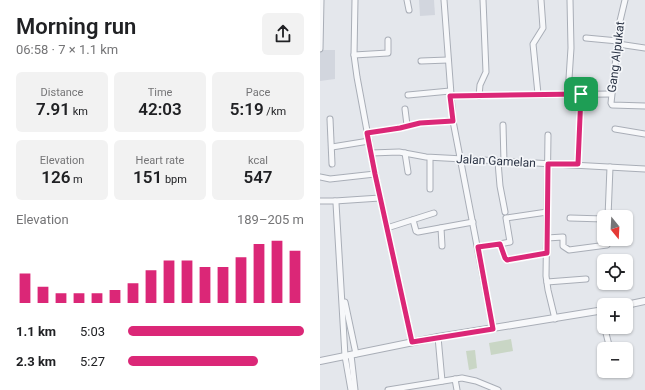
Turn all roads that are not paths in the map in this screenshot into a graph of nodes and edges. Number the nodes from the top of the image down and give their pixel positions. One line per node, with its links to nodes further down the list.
1 (321, 0): 14 (street)
2 (355, 0): 15 (street)
3 (407, 0): 9 (street)
4 (444, 0): 16 (street)
5 (483, 0): 24 (street)
6 (541, 0): 19 (street)
7 (570, 0): 20 (street)
8 (625, 0): 12 (street, Gang Alpukat)
9 (408, 10)
10 (586, 38): 12 (street)
11 (388, 40): 15 (street)
12 (618, 43): 13 (street); 22 (street, Gang Alpukat)
13 (645, 48)
14 (320, 49)
15 (354, 55): 32 (street)
16 (448, 60): 17 (street); 18 (street)
17 (421, 61)
18 (450, 94): 23 (street); 24 (street); 28 (street)
19 (538, 94): 20 (street); 24 (street)
20 (568, 94): 21 (street)
21 (581, 94): 22 (street); 44 (street)
22 (611, 94): 25 (street, Gang Alpukat)
23 (408, 95)
24 (479, 96)
25 (645, 106)
26 (405, 109): 30 (street)
27 (330, 119): 36 (street)
28 (453, 121): 30 (street); 40 (street)
29 (502, 124): 41 (street)
30 (407, 125): 32 (street)
31 (615, 130): 33 (street)
32 (367, 133): 35 (street)
33 (645, 134)
34 (548, 135): 43 (street)
35 (369, 142): 36 (street); 37 (street)
36 (332, 147): 42 (street)
37 (371, 153): 38 (street, Jalan Gamelan); 48 (street)
38 (405, 153): 39 (street, Jalan Gamelan); 47 (street)
39 (430, 158): 40 (street, Jalan Gamelan); 50 (street)
40 (460, 160): 41 (street, Jalan Gamelan); 61 (street)
41 (501, 162): 43 (street, Jalan Gamelan); 55 (street)
42 (332, 164)
43 (548, 164): 44 (street, Jalan Gamelan); 56 (street)
44 (578, 164): 45 (street, Jalan Gamelan)
45 (610, 167): 46 (street, Jalan Gamelan); 54 (street)
46 (645, 169)
47 (408, 172)
48 (375, 174): 49 (street); 51 (street)
49 (320, 177)
50 (430, 189)
51 (380, 198): 52 (street); 62 (street)
52 (335, 201): 53 (street); 80 (street)
53 (320, 202)
54 (608, 210)
55 (505, 212)
56 (547, 212): 64 (street); 65 (street)
57 (434, 213): 60 (street)
58 (570, 218): 59 (street)
59 (597, 219)
60 (413, 220): 62 (street); 63 (street)
61 (473, 222): 63 (street); 68 (street)
62 (387, 228): 79 (street)
63 (441, 228): 66 (street)
64 (547, 238): 67 (street); 69 (street)
65 (500, 244): 68 (street); 69 (street)
66 (442, 246)
67 (599, 246)
68 (478, 247): 77 (street)
69 (547, 253): 71 (street)
70 (586, 279): 71 (street)
71 (546, 282): 76 (street)
72 (645, 301): 74 (street)
73 (345, 302): 80 (street)
74 (633, 304)
75 (597, 311): 76 (street)
76 (555, 319): 77 (street)
77 (493, 329): 78 (street)
78 (438, 337): 79 (street); 83 (street)
79 (412, 342): 80 (street)
80 (351, 355): 81 (street); 85 (street); 86 (street)
81 (320, 361)
82 (455, 379): 83 (street); 88 (street); 89 (street)
83 (442, 381): 84 (street)
84 (414, 388): 87 (street)
85 (351, 390)
86 (355, 390)
87 (392, 390)
88 (457, 390)
89 (498, 390)

